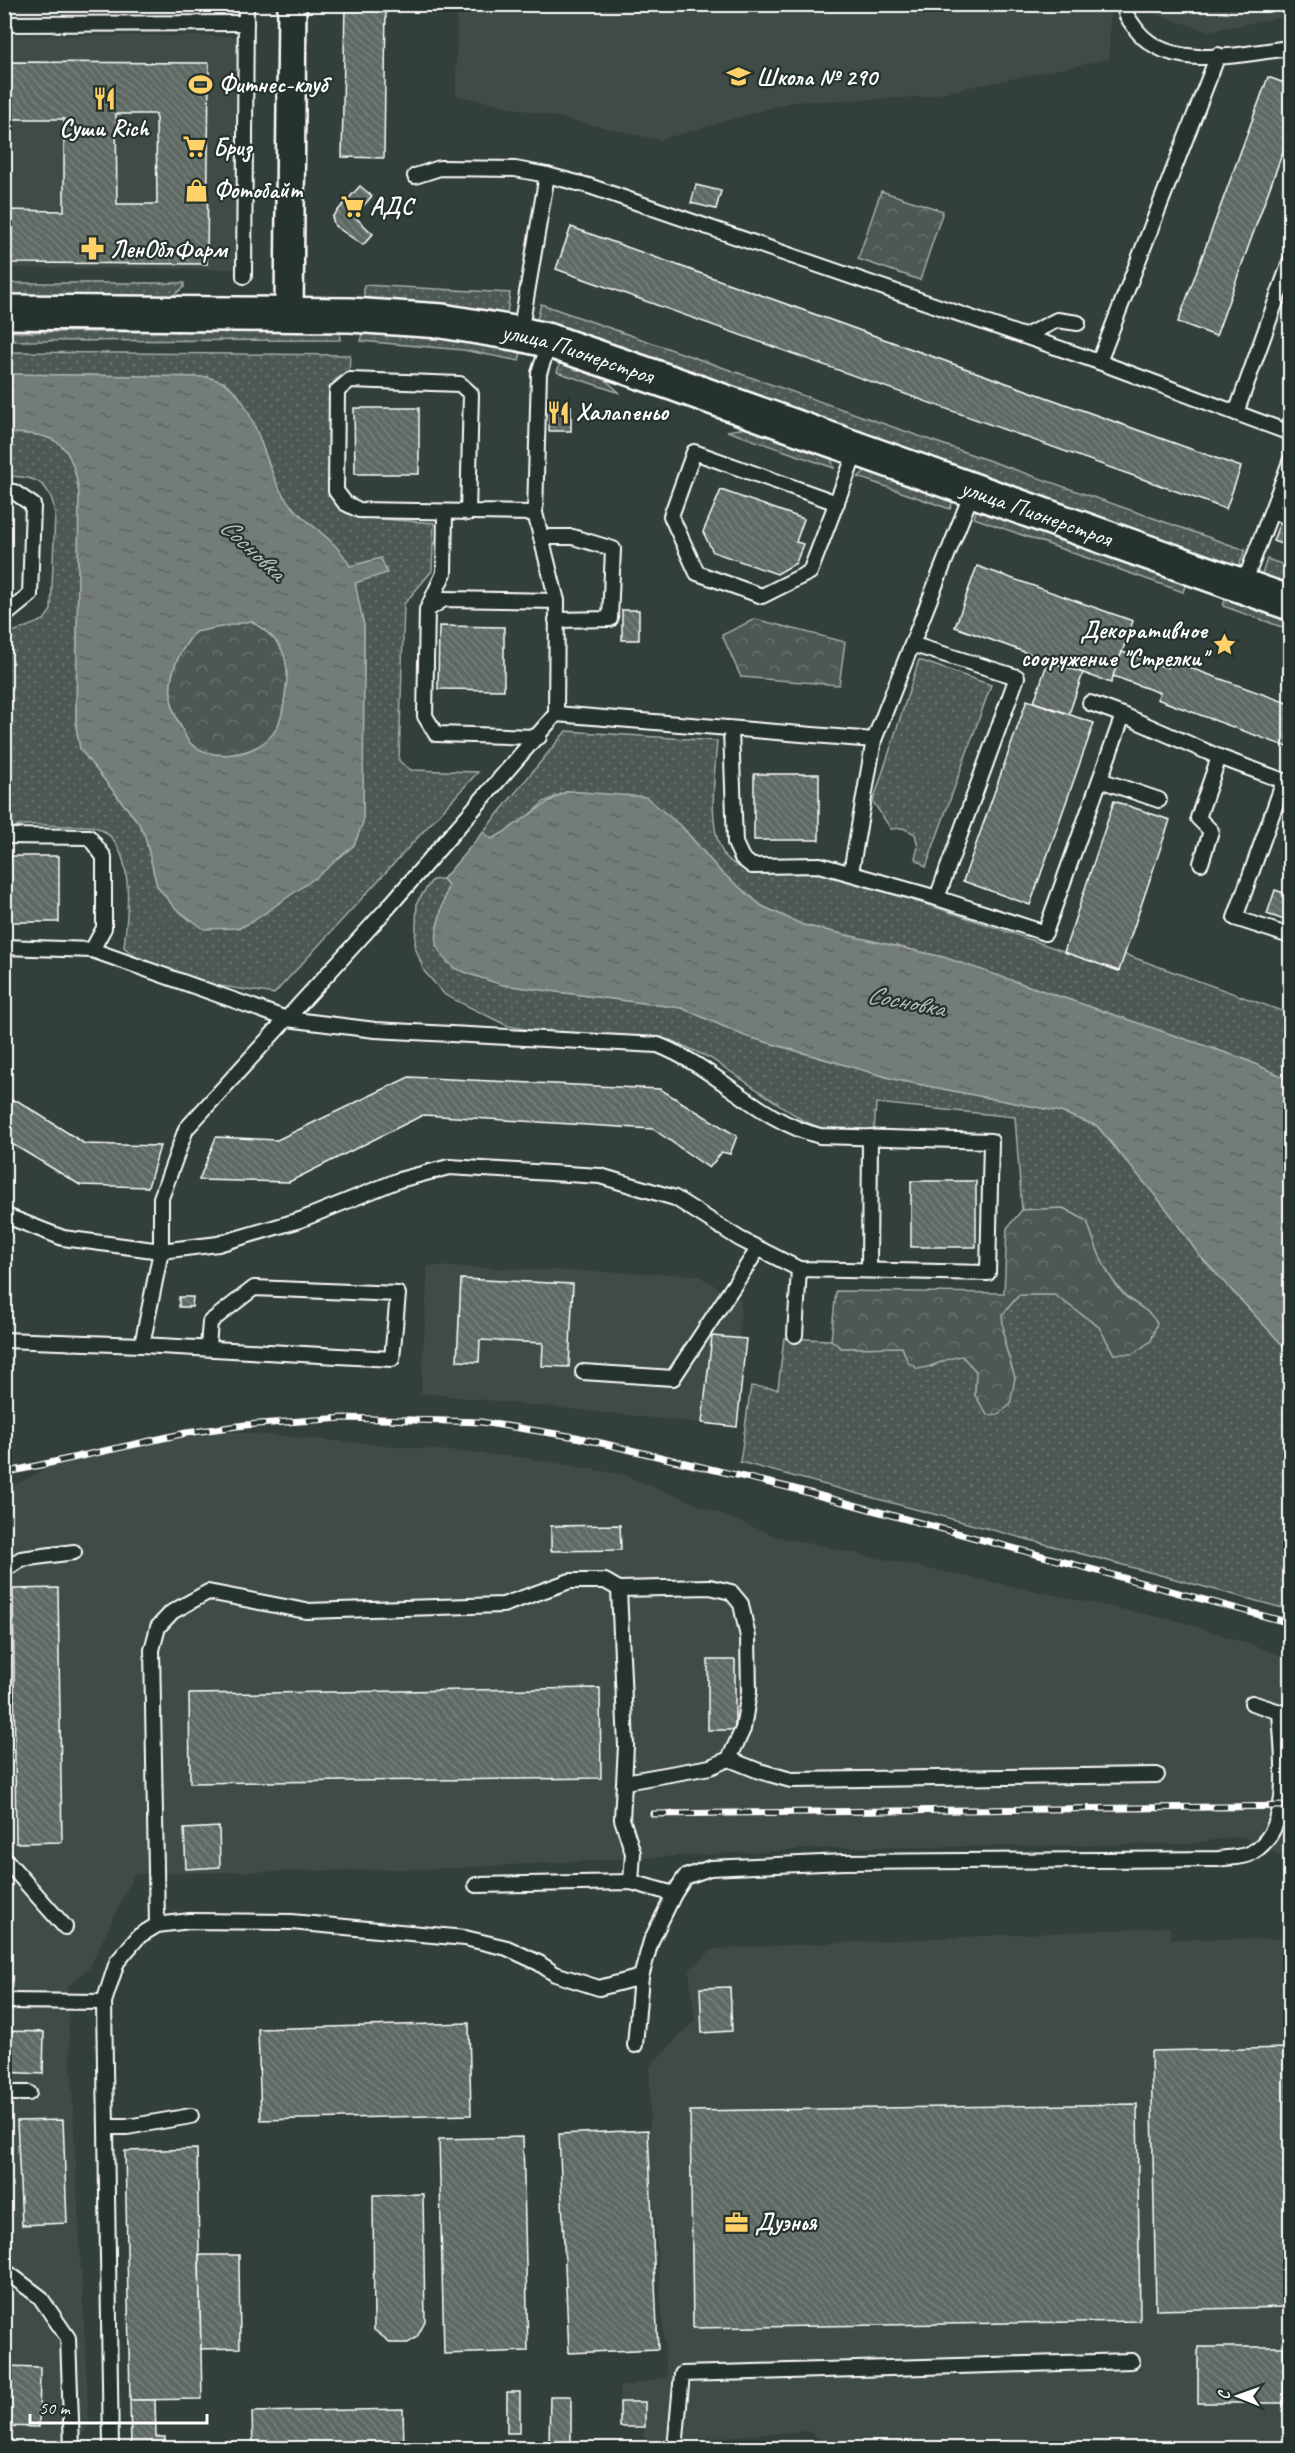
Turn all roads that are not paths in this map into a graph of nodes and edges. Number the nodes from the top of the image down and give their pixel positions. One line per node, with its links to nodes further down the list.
1 (246, 4): 4 (lane)
2 (292, 4): 13 (street)
3 (1124, 4): 7 (lane)
4 (246, 23): 5 (lane); 11 (lane)
5 (4, 24)
6 (1290, 48): 7 (lane)
7 (1218, 55): 17 (lane)
8 (547, 175): 9 (lane); 15 (lane); 16 (lane)
9 (415, 176)
10 (1290, 262): 18 (lane)
11 (244, 276)
12 (4, 312): 13 (street, улица Пионерстроя)
13 (290, 313): 16 (street, улица Пионерстроя)
14 (1078, 323): 15 (lane)
15 (1025, 336): 17 (lane)
16 (535, 338): 20 (street, улица Пионерстроя); 28 (lane)
17 (1100, 362): 18 (lane)
18 (1236, 413): 19 (lane)
19 (1290, 433)
20 (857, 449): 22 (street, улица Пионерстроя); 24 (lane)
21 (1290, 462): 25 (lane)
22 (972, 490): 31 (street, улица Пионерстроя); 37 (lane)
23 (4, 491): 35 (lane)
24 (837, 502): 24 (lane)
25 (1272, 511): 29 (lane); 31 (lane)
26 (445, 512): 27 (lane); 27 (lane); 34 (lane)
27 (468, 513): 28 (lane)
28 (535, 513): 30 (lane)
29 (1290, 518)
30 (541, 537): 32 (lane); 36 (lane)
31 (1243, 586): 33 (street, улица Пионерстроя)
32 (557, 600): 34 (lane); 36 (lane)
33 (1290, 603)
34 (427, 610): 42 (lane)
35 (4, 613)
36 (556, 620): 39 (lane)
37 (914, 645): 43 (lane); 50 (lane)
38 (1090, 703): 40 (lane)
39 (556, 714): 41 (lane); 42 (lane)
40 (1123, 715): 44 (lane); 45 (lane)
41 (731, 730): 43 (lane); 49 (lane)
42 (539, 736): 54 (lane)
43 (874, 740): 49 (lane)
44 (1219, 757): 48 (lane); 51 (lane)
45 (1100, 780): 46 (lane); 50 (lane)
46 (1159, 800)
47 (4, 836): 53 (lane)
48 (1201, 862)
49 (851, 872): 50 (lane)
50 (937, 898)
51 (1290, 936)
52 (4, 947): 53 (lane)
53 (92, 950): 54 (lane)
54 (287, 1019): 55 (lane); 58 (lane)
55 (870, 1137): 60 (lane); 60 (lane)
56 (4, 1215): 58 (lane)
57 (758, 1249): 58 (lane); 59 (lane); 65 (lane)
58 (161, 1251): 63 (lane)
59 (799, 1269): 60 (lane); 61 (lane)
60 (869, 1270)
61 (795, 1335)
62 (4, 1340): 63 (lane)
63 (142, 1345): 64 (lane)
64 (208, 1347): 64 (lane)
65 (583, 1372)
66 (74, 1552): 67 (lane)
67 (4, 1569)
68 (619, 1589): 71 (lane); 73 (lane); 79 (lane)
69 (1252, 1703): 70 (lane)
70 (1286, 1754): 74 (lane)
71 (729, 1759): 72 (lane); 73 (lane)
72 (1156, 1775)
73 (625, 1782): 76 (lane)
74 (1283, 1828): 78 (lane)
75 (4, 1858): 80 (lane)
76 (631, 1882): 77 (lane); 78 (lane)
77 (476, 1885)
78 (674, 1894): 81 (lane)
79 (157, 1925): 81 (lane); 83 (lane)
80 (65, 1928)
81 (641, 1977): 84 (lane)
82 (4, 2001): 83 (lane)
83 (104, 2002): 88 (lane)
84 (635, 2044)
85 (4, 2093): 86 (lane)
86 (29, 2093)
87 (191, 2116): 88 (lane)
88 (106, 2127): 92 (lane)
89 (4, 2270): 91 (lane)
90 (1132, 2361): 93 (lane)
91 (72, 2448)
92 (111, 2448)
93 (675, 2448)

